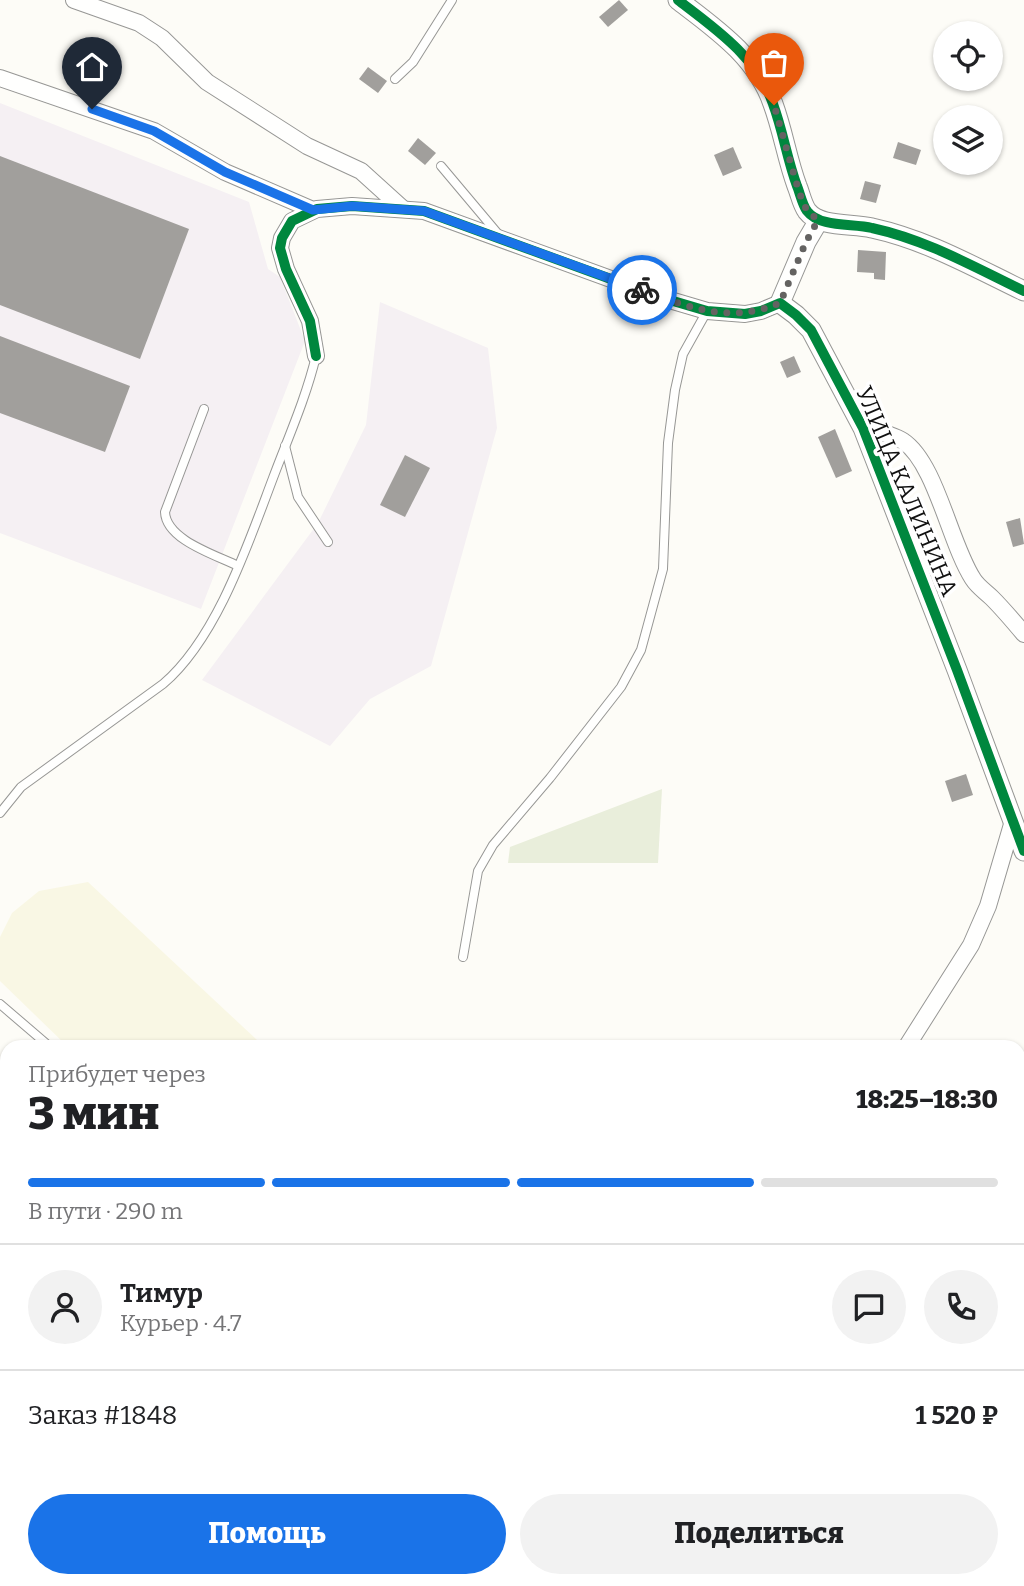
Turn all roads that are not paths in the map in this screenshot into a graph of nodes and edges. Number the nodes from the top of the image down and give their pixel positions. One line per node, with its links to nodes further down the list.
1 (74, 0): 7 (street)
2 (452, 0): 5 (lane)
3 (678, 0): 9 (street)
4 (0, 78): 8 (street)
5 (395, 79)
6 (441, 166): 10 (lane)
7 (403, 209): 8 (street); 10 (street)
8 (313, 210): 14 (street)
9 (818, 220): 11 (street); 12 (street)
10 (501, 238): 13 (street)
11 (1024, 291)
12 (780, 303): 13 (street); 16 (street, УЛИЦА КАЛИНИНА)
13 (707, 311): 24 (lane)
14 (316, 356): 17 (lane)
15 (204, 409): 19 (lane)
16 (863, 428): 20 (street); 22 (street, УЛИЦА КАЛИНИНА)
17 (285, 446): 18 (lane); 19 (lane)
18 (328, 542)
19 (238, 566): 21 (lane)
20 (1024, 634)
21 (0, 813)
22 (1013, 821): 23 (street, УЛИЦА КАЛИНИНА); 27 (street)
23 (1024, 851)
24 (463, 957)
25 (0, 1003): 26 (lane)
26 (42, 1040)
27 (911, 1040)

